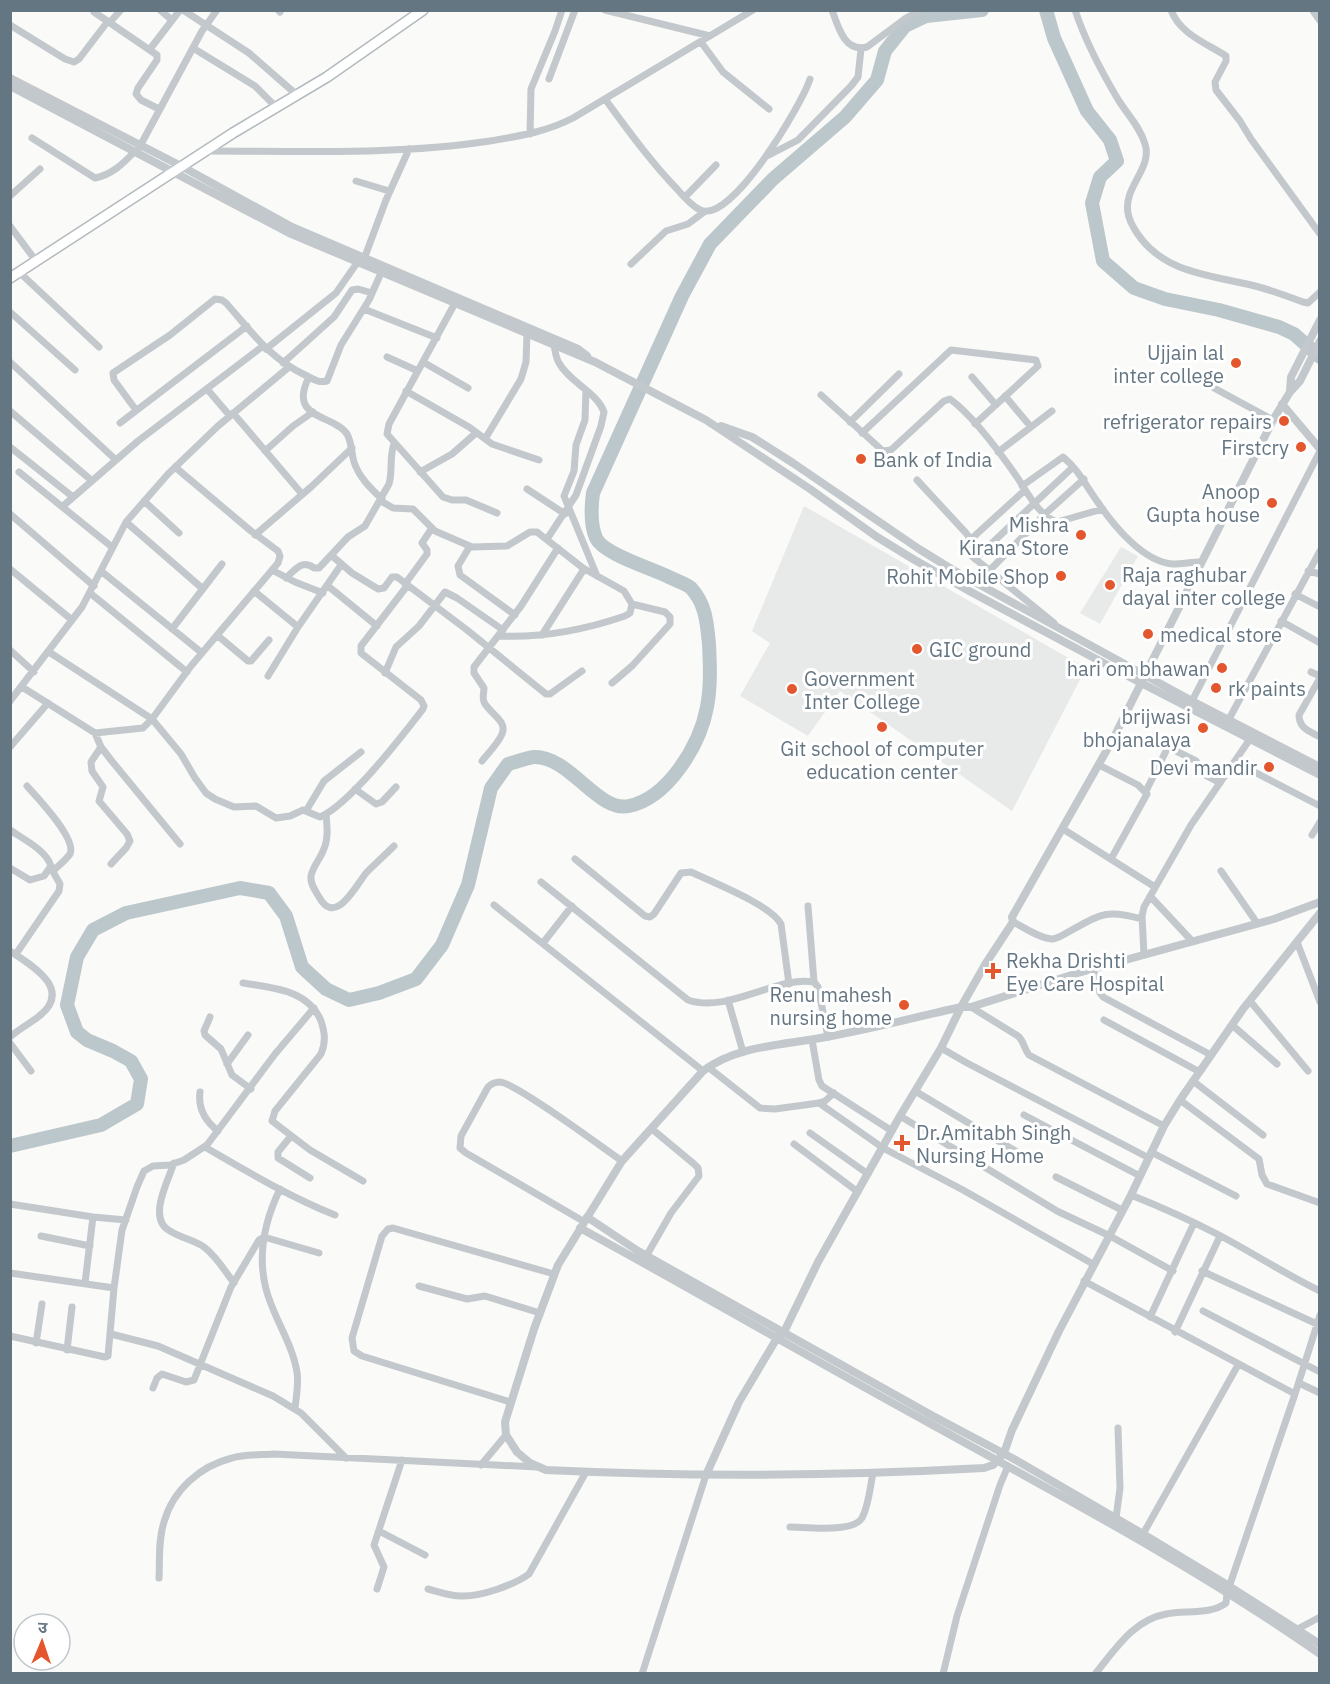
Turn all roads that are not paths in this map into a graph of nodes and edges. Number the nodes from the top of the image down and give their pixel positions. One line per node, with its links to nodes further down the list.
1 (121, 10): 20 (street)
2 (160, 10): 18 (street)
3 (182, 10): 18 (street); 22 (street)
4 (216, 10): 22 (street)
5 (423, 10): 32 (main road)
6 (562, 10): 37 (street)
7 (575, 10): 29 (street)
8 (605, 10): 23 (street)
9 (738, 10): 17 (street)
10 (753, 10): 17 (street)
11 (832, 10): 27 (street)
12 (921, 10): 27 (street)
13 (1075, 10): 59 (street)
14 (1171, 10): 53 (street)
15 (1313, 10): 19 (street)
16 (94, 12): 20 (street)
17 (745, 15): 23 (street)
18 (172, 20): 26 (street)
19 (1320, 20)
20 (109, 22): 21 (street); 26 (street)
21 (10, 25)
22 (206, 25): 25 (street); 32 (street)
23 (710, 36): 24 (street)
24 (701, 42): 33 (street); 36 (street)
25 (193, 48): 34 (street); 35 (street)
26 (150, 49): 35 (street)
27 (861, 49): 42 (street)
28 (10, 78): 40 (street)
29 (549, 79)
30 (810, 79): 42 (street)
31 (10, 86): 40 (street)
32 (297, 95): 34 (main road)
33 (605, 99): 37 (street); 50 (street)
34 (276, 107): 41 (main road)
35 (159, 108): 40 (street)
36 (769, 109)
37 (530, 134): 39 (street)
38 (32, 138): 40 (street)
39 (409, 149): 41 (street); 48 (street)
40 (137, 150): 44 (street); 46 (street)
41 (206, 151): 44 (main road)
42 (766, 156): 51 (street)
43 (716, 165): 50 (street)
44 (181, 166): 46 (main road); 55 (street)
45 (40, 169): 49 (street)
46 (172, 172): 54 (main road); 55 (street)
47 (356, 181): 48 (street)
48 (389, 191): 55 (street)
49 (10, 196)
50 (685, 197): 51 (street)
51 (704, 212): 56 (street)
52 (10, 226): 54 (street)
53 (1320, 234)
54 (36, 261): 58 (main road)
55 (360, 261): 57 (street); 71 (street); 75 (street)
56 (631, 264)
57 (381, 273): 60 (street); 61 (street)
58 (15, 275): 70 (street)
59 (1320, 292)
60 (372, 293): 62 (street); 76 (street)
61 (455, 303): 66 (street); 67 (street)
62 (364, 309): 67 (street); 80 (street)
63 (10, 312): 77 (street)
64 (1320, 320): 82 (street)
65 (247, 326): 71 (street); 92 (street); 92 (street)
66 (527, 333): 69 (street); 105 (street)
67 (437, 338): 74 (street)
68 (1320, 341): 82 (street)
69 (554, 345): 75 (street); 86 (street)
70 (99, 347)
71 (265, 347): 76 (street); 85 (street)
72 (387, 357): 78 (street)
73 (10, 362): 112 (street)
74 (423, 362): 78 (street); 83 (street)
75 (595, 362): 97 (street)
76 (286, 365): 80 (street); 96 (street)
77 (75, 370)
78 (418, 371): 87 (street)
79 (899, 374): 99 (street)
80 (309, 377): 95 (street)
81 (972, 378): 91 (street)
82 (1296, 379): 90 (street)
83 (468, 388)
84 (1214, 388): 98 (street)
85 (207, 389): 96 (street); 112 (street)
86 (586, 390): 130 (street); 130 (street)
87 (406, 391): 103 (street); 106 (street)
88 (821, 395): 99 (street)
89 (1005, 396): 91 (street); 102 (street); 104 (street)
90 (1282, 404): 98 (street); 109 (street)
91 (996, 405): 101 (street)
92 (136, 410): 100 (street)
93 (10, 411): 119 (street)
94 (1052, 411): 102 (street)
95 (313, 412): 108 (street); 110 (street)
96 (231, 414): 110 (street); 114 (street)
97 (706, 420): 172 (street); 192 (street)
98 (1273, 420): 146 (street)
99 (850, 422): 104 (street)
100 (120, 423)
101 (975, 424): 104 (street); 111 (street)
102 (1031, 427): 111 (street)
103 (476, 433): 105 (street); 117 (street)
104 (861, 433)
105 (484, 439): 113 (street)
106 (394, 444): 117 (street); 125 (street)
107 (10, 447): 124 (street)
108 (352, 448): 123 (street); 125 (street)
109 (1320, 450): 196 (street)
110 (265, 451): 123 (street)
111 (998, 452): 121 (street)
112 (116, 460): 119 (street)
113 (539, 460)
114 (175, 467): 126 (street); 137 (street)
115 (1073, 467): 118 (street); 121 (street); 127 (street)
116 (19, 472): 128 (street)
117 (420, 472): 131 (street)
118 (1084, 479): 129 (street); 133 (street)
119 (91, 480): 124 (street)
120 (917, 480): 139 (street)
121 (1023, 488): 127 (street); 139 (street)
122 (527, 489): 130 (street)
123 (302, 494): 137 (street)
124 (73, 496): 128 (street)
125 (381, 500): 135 (street); 144 (street)
126 (144, 501): 134 (street); 136 (street)
127 (1035, 503): 133 (street); 145 (street)
128 (63, 506): 141 (street)
129 (1103, 508): 133 (street); 146 (street)
130 (566, 511): 138 (street); 156 (street)
131 (497, 513)
132 (10, 514): 161 (street)
133 (1045, 514): 153 (street)
134 (126, 522): 141 (street); 160 (street)
135 (432, 528): 140 (street); 158 (street)
136 (179, 533)
137 (255, 535): 151 (street)
138 (547, 539): 140 (street); 142 (street)
139 (969, 541): 145 (street)
140 (470, 546): 168 (street)
141 (112, 547): 152 (street)
142 (558, 548): 149 (street); 168 (street)
143 (1320, 551): 154 (street)
144 (331, 555): 148 (street); 157 (street)
145 (975, 559): 153 (street)
146 (1201, 562): 189 (street)
147 (222, 564): 160 (street)
148 (341, 565): 158 (street); 159 (street)
149 (584, 568): 156 (street); 177 (street)
150 (10, 569): 169 (street)
151 (272, 570): 157 (street); 162 (street)
152 (101, 571): 161 (street); 174 (street)
153 (989, 571): 172 (street)
154 (1308, 571): 155 (street); 164 (street)
155 (1320, 574)
156 (597, 576): 165 (street)
157 (286, 578): 163 (street)
158 (406, 585): 166 (street); 171 (street)
159 (328, 586): 163 (street); 171 (street)
160 (203, 589): 174 (street)
161 (92, 590): 169 (street); 186 (street)
162 (254, 591): 173 (street); 176 (street)
163 (323, 593): 173 (street)
164 (1295, 594): 167 (street); 170 (street)
165 (632, 604): 177 (street); 193 (street)
166 (435, 606): 175 (street); 180 (street); 188 (street)
167 (1320, 607)
168 (515, 615): 175 (street)
169 (72, 620): 182 (street)
170 (1281, 621): 179 (street); 199 (street)
171 (376, 626): 188 (street)
172 (1058, 626): 189 (street)
173 (298, 627): 190 (street)
174 (172, 629): 183 (street)
175 (501, 633): 177 (street); 180 (street)
176 (217, 635): 178 (street); 183 (street)
177 (542, 635)
178 (269, 640)
179 (1320, 643)
180 (488, 649): 184 (street); 206 (street)
181 (10, 650): 185 (street)
182 (49, 652): 185 (street); 198 (street)
183 (202, 653): 186 (street)
184 (582, 671)
185 (34, 672): 194 (street)
186 (187, 672): 198 (street)
187 (1311, 672): 191 (street)
188 (385, 673): 214 (street)
189 (1146, 675): 192 (street); 196 (street)
190 (268, 676)
191 (1320, 677): 201 (street)
192 (1141, 682): 202 (street); 208 (street)
193 (612, 683)
194 (22, 687): 195 (street); 197 (street)
195 (10, 701)
196 (1192, 701): 199 (street)
197 (48, 703): 200 (street); 203 (street)
198 (152, 719): 200 (street); 217 (street)
199 (1229, 719): 209 (street)
200 (94, 733): 204 (street)
201 (1320, 737)
202 (1250, 739): 207 (street); 210 (street)
203 (10, 747)
204 (101, 747): 223 (street); 227 (street)
205 (361, 752): 217 (street)
206 (482, 762)
207 (1235, 762): 211 (street); 216 (street)
208 (1099, 765): 215 (street); 220 (street)
209 (1320, 767)
210 (1320, 775)
211 (1220, 783): 215 (street); 232 (street)
212 (27, 786): 229 (street)
213 (396, 787): 214 (street)
214 (355, 789): 218 (street)
215 (1146, 791): 225 (street)
216 (1320, 806)
217 (306, 811): 218 (street)
218 (326, 814): 224 (street)
219 (1320, 822): 222 (street)
220 (1063, 829): 225 (street); 240 (street)
221 (10, 830): 229 (street)
222 (1312, 835)
223 (180, 844)
224 (394, 846)
225 (1111, 859): 232 (street)
226 (575, 860): 251 (street)
227 (111, 864)
228 (10, 868): 229 (street)
229 (52, 870): 246 (street)
230 (1221, 871): 241 (street)
231 (541, 882): 236 (street)
232 (1155, 887): 233 (street)
233 (1150, 897): 239 (street); 243 (street)
234 (1320, 902): 241 (street)
235 (494, 905): 245 (street)
236 (572, 906): 245 (street); 252 (street)
237 (808, 906): 249 (street)
238 (1320, 913): 242 (street)
239 (1142, 920): 240 (street); 247 (street)
240 (1013, 922): 255 (street)
241 (1257, 923): 243 (street)
242 (1316, 923): 244 (street)
243 (1192, 941): 247 (street)
244 (1297, 942): 253 (street); 254 (street)
245 (543, 943): 270 (street)
246 (13, 953): 261 (street)
247 (1144, 955): 248 (street)
248 (1093, 969): 255 (street); 267 (street)
249 (814, 982): 251 (street); 262 (street)
250 (243, 983): 256 (street)
251 (789, 984): 252 (street)
252 (728, 1000): 266 (street)
253 (1250, 1001): 259 (street); 273 (street)
254 (1320, 1002)
255 (966, 1007): 262 (street); 265 (street); 283 (street)
256 (314, 1008): 275 (street); 289 (street)
257 (210, 1017): 268 (street)
258 (1104, 1020): 272 (street)
259 (1232, 1025): 267 (street); 269 (street)
260 (248, 1035): 268 (street)
261 (10, 1037)
262 (828, 1037): 263 (street)
263 (812, 1040): 266 (street); 278 (street)
264 (10, 1043): 271 (street)
265 (941, 1048): 276 (street); 293 (street)
266 (743, 1052): 270 (street)
267 (1211, 1055): 272 (street)
268 (227, 1064): 275 (street)
269 (1277, 1064)
270 (706, 1069): 280 (street); 284 (street)
271 (30, 1071)
272 (1198, 1071): 274 (street)
273 (1308, 1071)
274 (1193, 1081): 279 (street); 288 (street)
275 (251, 1089): 285 (street)
276 (915, 1090): 282 (street); 294 (street)
277 (200, 1092): 285 (street)
278 (834, 1093): 280 (street); 286 (street)
279 (1180, 1100): 283 (street); 306 (street)
280 (819, 1103): 292 (street)
281 (1024, 1115): 298 (street)
282 (900, 1116): 286 (street); 315 (street)
283 (1164, 1126): 293 (street)
284 (652, 1129): 295 (street); 320 (street)
285 (218, 1131): 291 (street)
286 (892, 1131): 292 (street)
287 (810, 1133): 297 (street)
288 (1263, 1135)
289 (291, 1136): 300 (street); 301 (street)
290 (794, 1144): 303 (street)
291 (205, 1147): 296 (street); 302 (street)
292 (883, 1148): 297 (street); 321 (street)
293 (1150, 1155): 298 (street); 305 (street)
294 (1027, 1158)
295 (622, 1161): 312 (street); 312 (street)
296 (174, 1163): 311 (street); 327 (street)
297 (868, 1174): 303 (street)
298 (1140, 1176): 304 (street)
299 (1056, 1177): 308 (street)
300 (310, 1178)
301 (363, 1181)
302 (280, 1189): 309 (street); 317 (street)
303 (858, 1192): 342 (street)
304 (1131, 1195): 308 (street); 313 (street)
305 (1236, 1196)
306 (1320, 1203)
307 (10, 1204): 310 (street)
308 (1122, 1210): 315 (street)
309 (335, 1215)
310 (93, 1217): 311 (street); 318 (street)
311 (126, 1220): 330 (street)
312 (583, 1222): 320 (street); 320 (street); 325 (street)
313 (1194, 1223): 316 (street); 323 (street)
314 (41, 1236): 318 (street)
315 (1110, 1236): 321 (street); 323 (street)
316 (1220, 1236): 322 (street); 331 (street)
317 (264, 1237): 319 (street); 327 (street); 354 (street)
318 (90, 1246): 328 (street)
319 (319, 1253)
320 (645, 1259): 342 (street)
321 (1093, 1264): 326 (street)
322 (1202, 1270): 338 (street); 339 (street)
323 (1173, 1271): 337 (street)
324 (10, 1273): 328 (street)
325 (554, 1274): 335 (street); 353 (street)
326 (1084, 1281): 337 (street); 357 (street)
327 (234, 1282): 345 (street)
328 (86, 1283): 330 (street)
329 (419, 1286): 335 (street)
330 (114, 1288): 340 (street)
331 (1320, 1291)
332 (42, 1304): 343 (street)
333 (72, 1307): 344 (street)
334 (1203, 1311): 346 (street)
335 (540, 1313): 353 (street)
336 (1320, 1315): 338 (street)
337 (1150, 1317): 339 (street)
338 (1317, 1324): 346 (street)
339 (1175, 1332): 347 (street)
340 (111, 1334): 344 (street); 345 (street)
341 (10, 1335): 343 (street)
342 (781, 1335): 357 (street); 365 (street)
343 (36, 1343): 344 (street)
344 (67, 1350)
345 (202, 1364): 350 (street); 354 (street)
346 (1304, 1364): 348 (street); 349 (street)
347 (1238, 1365): 352 (street); 369 (street)
348 (1320, 1372)
349 (1299, 1383): 351 (street); 352 (street)
350 (153, 1388)
351 (1320, 1393)
352 (1295, 1394): 374 (street)
353 (510, 1402): 356 (street)
354 (295, 1409): 358 (street)
355 (1118, 1428): 366 (street)
356 (506, 1435): 360 (street); 362 (street)
357 (1001, 1457): 361 (street); 364 (street); 366 (street)
358 (346, 1458): 359 (street); 371 (street)
359 (402, 1460): 360 (street); 368 (street)
360 (481, 1465): 362 (street)
361 (1008, 1466): 374 (street); 380 (street)
362 (537, 1467): 363 (street)
363 (586, 1472): 365 (street); 373 (street)
364 (873, 1473): 365 (street); 367 (street)
365 (706, 1475): 379 (street)
366 (1116, 1518): 369 (street)
367 (790, 1527)
368 (379, 1531): 370 (street); 372 (street)
369 (1143, 1534): 374 (street)
370 (425, 1555)
371 (159, 1578)
372 (377, 1589)
373 (428, 1589)
374 (1228, 1590): 376 (street); 381 (street)
375 (1320, 1617): 376 (street)
376 (1294, 1631): 377 (street); 378 (street)
377 (1320, 1644)
378 (1320, 1654)
379 (642, 1674)
380 (943, 1674)
381 (1095, 1674)

